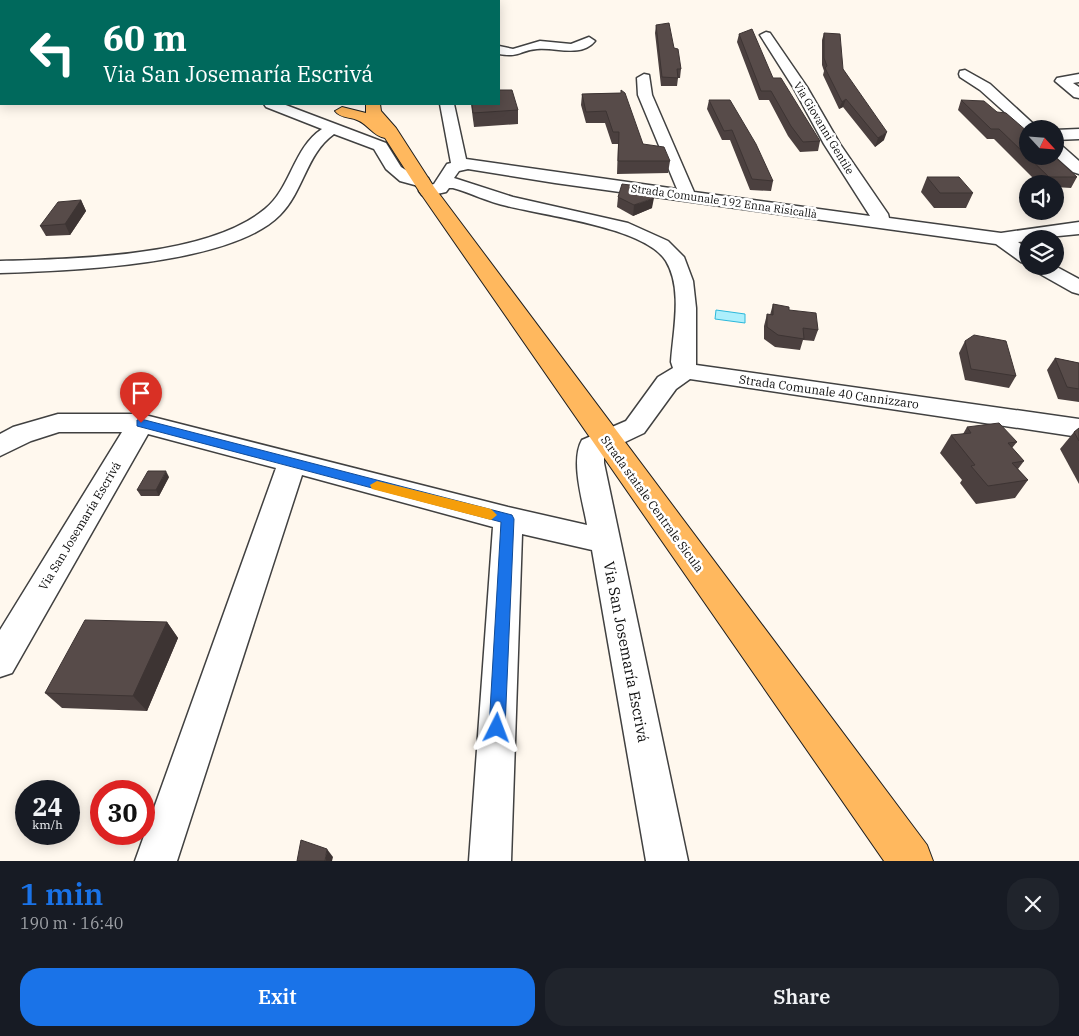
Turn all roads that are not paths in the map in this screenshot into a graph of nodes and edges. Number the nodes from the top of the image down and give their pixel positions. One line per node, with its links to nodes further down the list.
1 (766, 35): 22 (street, Via Giovanni Gentile)
2 (588, 41): 3 (street)
3 (500, 50)
4 (965, 74): 13 (street)
5 (644, 78): 21 (street)
6 (1079, 78): 7 (street)
7 (1079, 94)
8 (277, 105): 12 (street)
9 (370, 105): 12 (main road)
10 (373, 105): 16 (main road, Strada statale Centrale Sicula)
11 (447, 105): 18 (street)
12 (334, 115): 16 (main road, Strada statale Centrale Sicula); 20 (street); 26 (street)
13 (1022, 120)
14 (1079, 134): 15 (street)
15 (1064, 135)
16 (396, 144): 20 (main road, Strada statale Centrale Sicula)
17 (1064, 156): 19 (street)
18 (460, 164): 20 (street); 21 (street, Strada Comunale 192 Enna Risicallà)
19 (1079, 169)
20 (432, 185): 29 (street); 32 (main road, Strada statale Centrale Sicula)
21 (683, 196): 22 (street, Strada Comunale 192 Enna Risicallà)
22 (880, 222): 24 (street, Strada Comunale 192 Enna Risicallà)
23 (1079, 228): 24 (street)
24 (1001, 239): 25 (street, Strada Comunale 192 Enna Risicallà)
25 (1019, 252)
26 (0, 267)
27 (1056, 275): 28 (street)
28 (1079, 288)
29 (686, 371): 31 (street, Strada Comunale 40 Cannizzaro); 32 (street)
30 (141, 423): 33 (street); 34 (street); 37 (street, Via San Josemaría Escrivá)
31 (1079, 428)
32 (606, 440): 36 (street, Via San Josemaría Escrivá); 41 (main road, Strada statale Centrale Sicula)
33 (0, 446)
34 (292, 463): 35 (street); 38 (street)
35 (508, 519): 36 (street); 39 (street)
36 (605, 541): 40 (street, Via San Josemaría Escrivá)
37 (0, 661)
38 (156, 861)
39 (490, 861)
40 (667, 861)
41 (911, 861)

